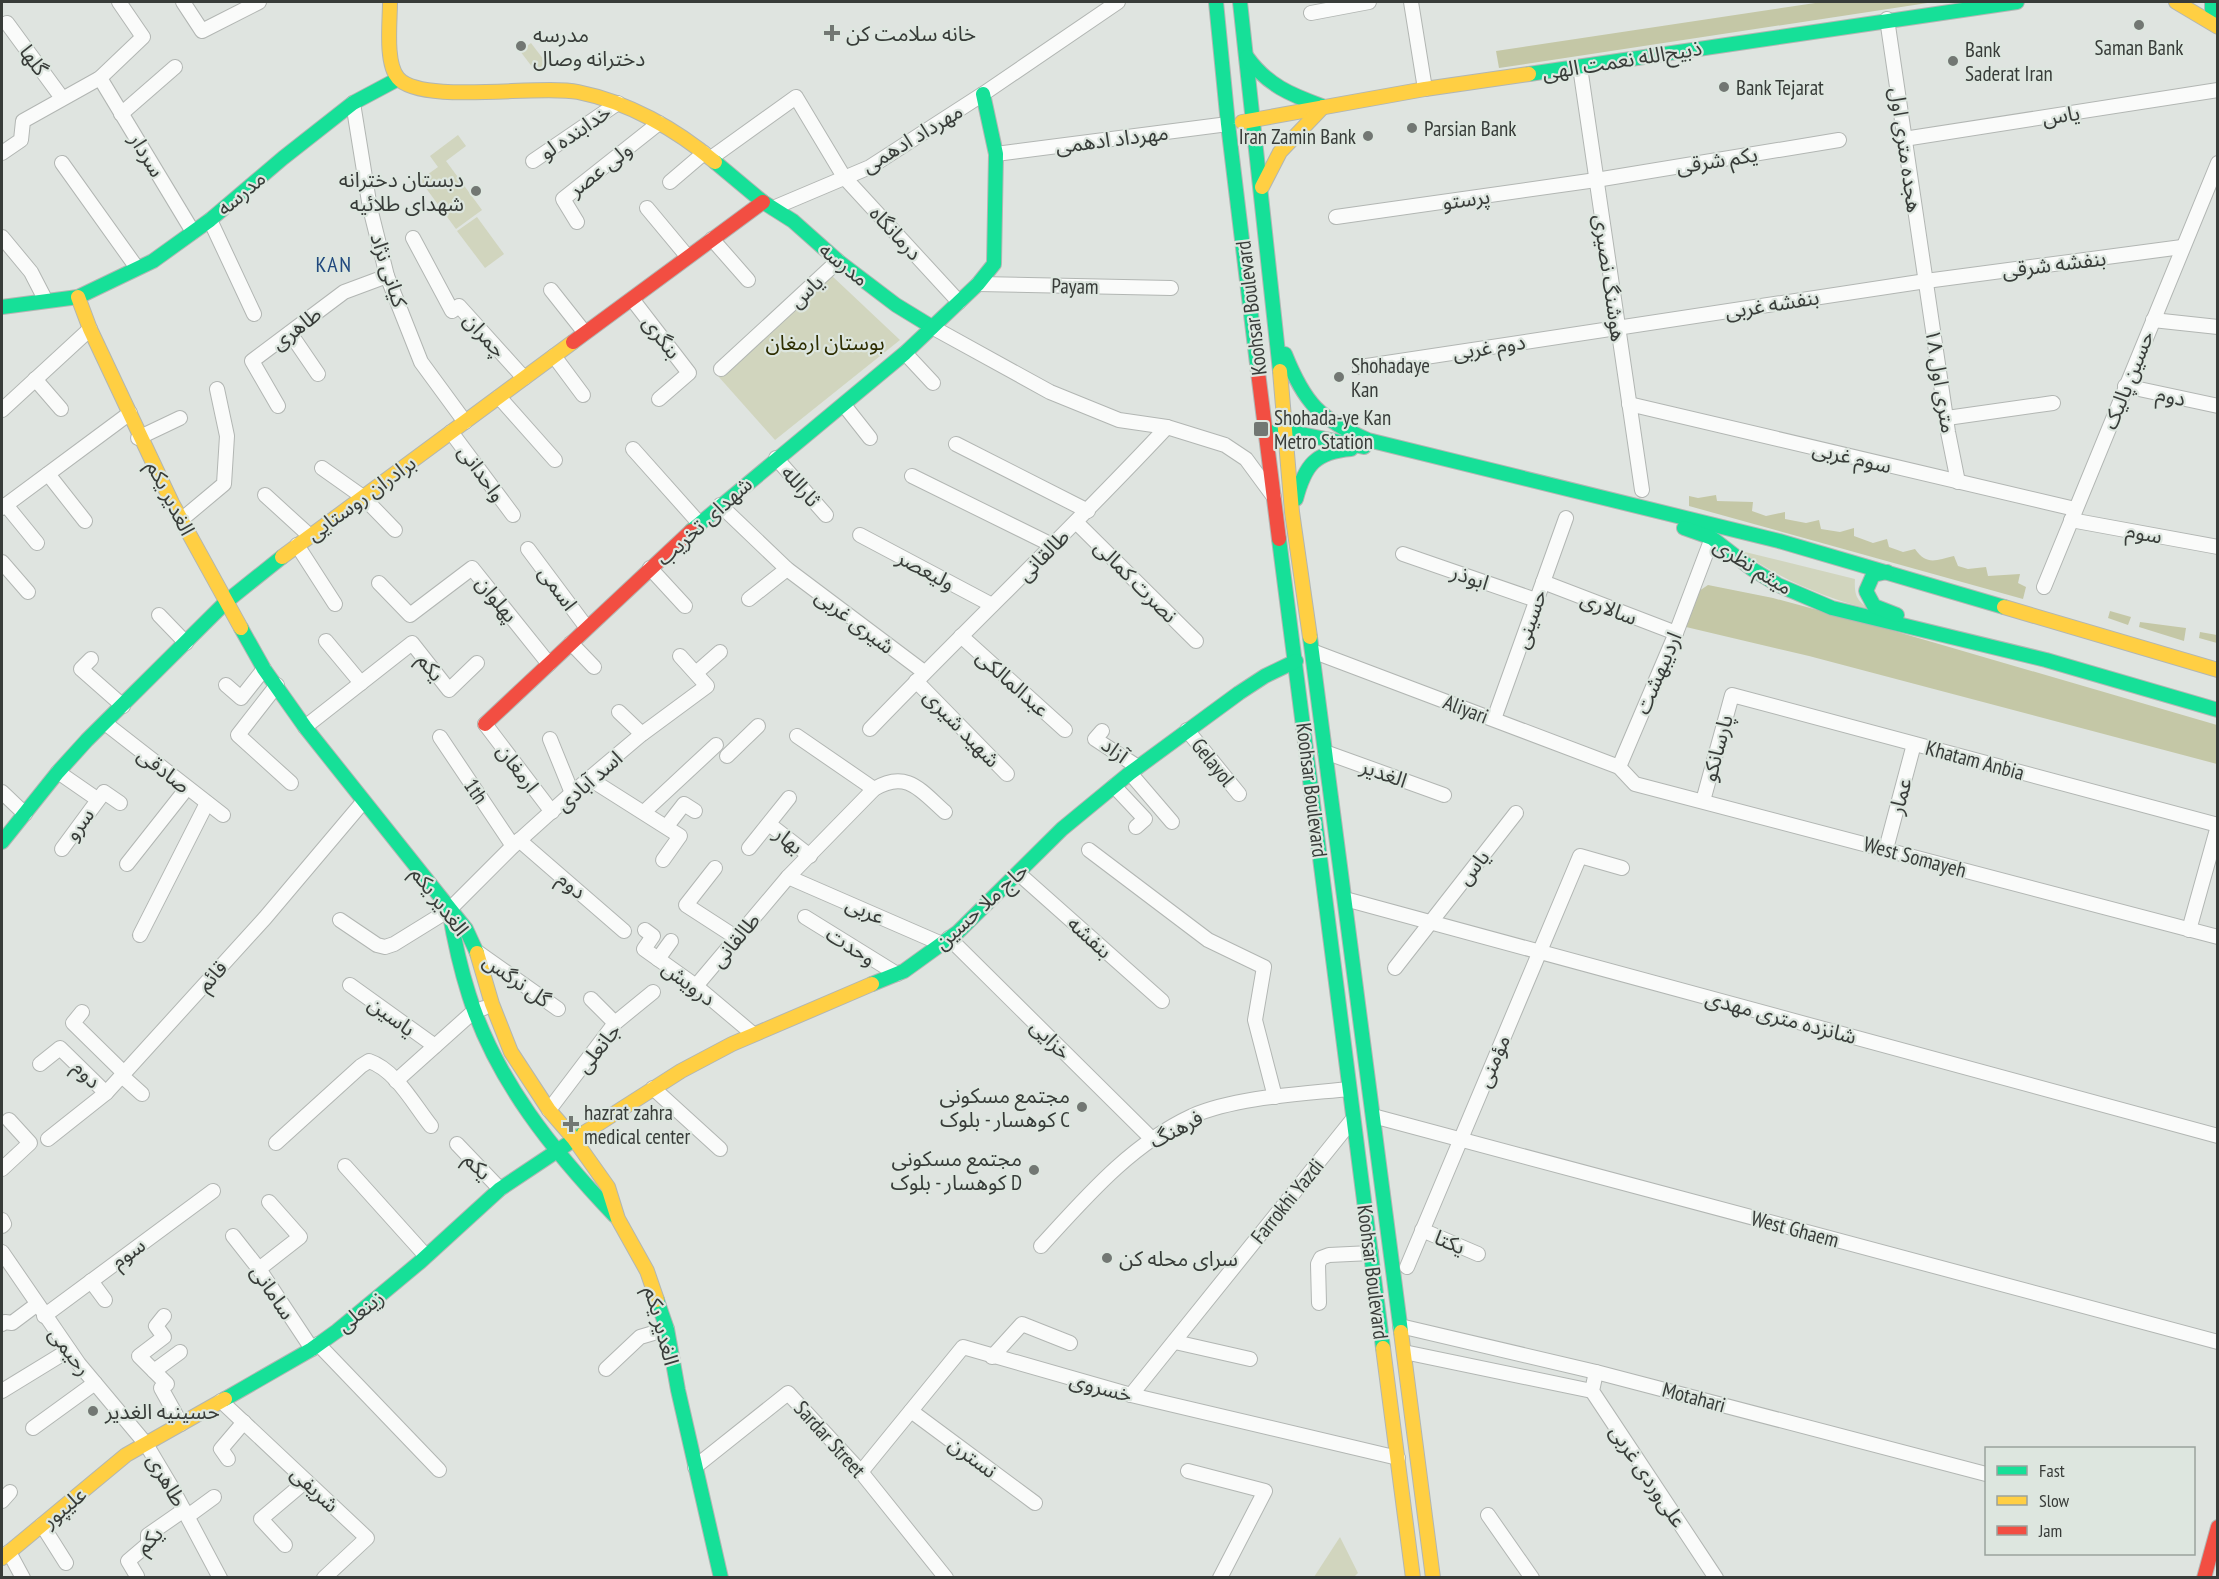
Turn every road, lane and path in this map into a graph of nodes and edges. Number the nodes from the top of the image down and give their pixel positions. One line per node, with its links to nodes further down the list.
1 (119, 2): 20 (street)
2 (183, 2): 3 (street)
3 (259, 2)
4 (390, 2): 21 (street)
5 (1118, 2): 24 (street, مهرداد ادهمی)
6 (1216, 2): 32 (street, Koohsar Boulevard)
7 (1240, 2): 17 (street, Koohsar Boulevard)
8 (1369, 2): 13 (street)
9 (1411, 2): 22 (street)
10 (2017, 2): 14 (street, ذبیح‌الله نعمت الهی)
11 (2176, 2): 16 (street)
12 (2212, 2): 16 (street)
13 (1311, 13)
14 (1887, 19): 19 (street, ذبیح‌الله نعمت الهی); 33 (street, هجده متری اول)
15 (7, 22): 25 (street, گلها)
16 (2217, 25)
17 (1246, 56): 28 (street); 30 (street, Koohsar Boulevard)
18 (175, 67): 29 (street)
19 (1580, 67): 22 (street, ذبیح‌الله نعمت الهی); 42 (street, هوشنگ نصیری)
20 (100, 78): 25 (street); 29 (street, سردار)
21 (398, 79): 26 (street, مدرسه); 27 (street, مدرسه)
22 (1425, 89): 28 (street, ذبیح‌الله نعمت الهی)
23 (2217, 90): 33 (street, یاس)
24 (983, 94): 36 (street, مهرداد ادهمی); 41 (street, مهرداد ادهمی)
25 (62, 98): 35 (street)
26 (353, 103): 48 (street, مدرسه); 58 (street, کیانی نژاد)
27 (618, 103): 31 (street, مدرسه); 38 (street, خدابنده لو)
28 (1323, 106): 30 (street, ذبیح‌الله نعمت الهی); 44 (street)
29 (122, 114): 50 (street, سردار)
30 (1252, 121): 32 (street, ذبیح‌الله نعمت الهی); 44 (street, Koohsar Boulevard)
31 (659, 123): 37 (street, مدرسه); 49 (street, ولی عصر)
32 (1228, 124): 36 (street, مهرداد ادهمى); 103 (street, Koohsar Boulevard)
33 (1904, 139): 60 (street, هجده متری اول)
34 (1839, 140): 42 (street, یکم شرقی)
35 (2, 151)
36 (996, 154): 61 (street, مهرداد ادهمی)
37 (707, 155): 41 (street, درمانگاه); 43 (street); 45 (street, مدرسه)
38 (533, 161)
39 (62, 163): 57 (street)
40 (2216, 168): 54 (street, حسین پالیک)
41 (844, 177): 45 (street, مهرداد ادهمی); 67 (street, درمانگاه)
42 (1596, 180): 47 (street, پرستو); 73 (street, هوشنگ نصیری)
43 (670, 182)
44 (1261, 190): 75 (street, Koohsar Boulevard)
45 (768, 205): 53 (street, برادران روستایی); 56 (street, مدرسه)
46 (647, 208): 55 (street)
47 (1336, 217)
48 (210, 219): 50 (street, مدرسه); 69 (street)
49 (578, 222)
50 (193, 232): 57 (street, مدرسه)
51 (2, 237): 66 (street)
52 (413, 238): 83 (street, چمران)
53 (712, 239): 55 (street, برادران روستایی); 59 (street)
54 (2182, 247): 60 (street, بنفشه شرقی); 70 (street, حسین پالیک)
55 (687, 256): 65 (street, برادران روستایی)
56 (838, 261): 71 (street, مدرسه); 81 (street, یاس)
57 (137, 268): 64 (street, مدرسه)
58 (387, 276): 76 (street, طاهری); 101 (street, کیانی نژاد)
59 (748, 280)
60 (1926, 280): 73 (street, بنفشه غربی); 100 (street, ۱۸ متری اول)
61 (978, 284): 62 (street, Payam); 67 (street, مهرداد ادهمی)
62 (1171, 288)
63 (551, 290): 77 (street)
64 (78, 297): 66 (street, مدرسه); 74 (street, الغدیر یکم)
65 (632, 299): 77 (street, برادران روستایی); 90 (street, بنگری)
66 (46, 301): 68 (street, مدرسه)
67 (959, 302): 71 (street, مهرداد ادهمی)
68 (2, 307)
69 (254, 314)
70 (2152, 320): 72 (street); 86 (street, حسین پالیک)
71 (932, 327): 78 (street, شهدای تخریب); 102 (street, مدرسه)
72 (2217, 327)
73 (1618, 328): 80 (street, دوم غربی); 92 (street, هوشنگ نصیری)
74 (90, 329): 84 (street); 98 (street, الغدیر یکم)
75 (1276, 330): 104 (street, Koohsar Boulevard); 146 (street, میثم نظری)
76 (290, 333): 82 (street); 94 (street, طاهری)
77 (585, 333): 79 (street, برادران روستایی)
78 (905, 354): 85 (street); 93 (street, شهدای تخریب)
79 (554, 357): 83 (street, برادران روستایی); 88 (street)
80 (1360, 367)
81 (721, 369)
82 (318, 374)
83 (524, 378): 89 (street, برادران روستایی)
84 (35, 379): 96 (street); 97 (street)
85 (933, 383)
86 (2125, 386): 95 (street, دوم); 125 (street, حسین پالیک)
87 (217, 389): 129 (street)
88 (583, 395)
89 (499, 397): 101 (street, برادران روستایی); 112 (street)
90 (659, 399)
91 (2053, 403): 100 (street)
92 (1629, 404): 116 (street, سوم غربی); 117 (street, هوشنگ نصیری)
93 (844, 405): 107 (street); 111 (street, شهدای تخریب)
94 (278, 406)
95 (2217, 406)
96 (61, 409)
97 (2, 410)
98 (130, 413): 106 (street, الغدیر یکم); 114 (street)
99 (180, 418): 106 (street)
100 (1947, 418): 116 (street, ۱۸ متری اول)
101 (465, 422): 105 (street, برادران روستایی)
102 (1167, 427): 120 (street, مدرسه); 123 (street, طالقانی)
103 (1266, 430): 104 (street, میثم نظری); 120 (street, Koohsar Boulevard)
104 (1287, 431): 109 (street, میثم نظری); 124 (street, Koohsar Boulevard)
105 (451, 432): 119 (street, برادران روستایی); 126 (street, واحدانی)
106 (140, 437): 129 (street, الغدیر یکم)
107 (870, 438)
108 (956, 444): 123 (street)
109 (1369, 448): 124 (street); 136 (street, میثم نظری)
110 (633, 449): 132 (street)
111 (776, 458): 121 (street, شهدای تخریب); 127 (street, ثارالله)
112 (555, 460)
113 (322, 468): 119 (street)
114 (48, 474): 122 (street); 130 (street)
115 (912, 476): 139 (street)
116 (1958, 482): 125 (street, سوم غربی)
117 (1642, 490)
118 (265, 495): 135 (street)
119 (363, 497): 133 (street); 135 (street, برادران روستایی)
120 (1276, 500): 170 (street, Koohsar Boulevard)
121 (720, 505): 132 (street, شهدای تخریب); 145 (street, شیری غربی)
122 (4, 507): 137 (street)
123 (1088, 511): 131 (street, طالقانی)
124 (1292, 512): 166 (street, Koohsar Boulevard)
125 (2073, 514): 140 (street, سوم); 149 (street, حسین پالیک)
126 (513, 515)
127 (826, 515)
128 (1566, 518): 147 (street, حسینی)
129 (181, 520): 153 (street, الغدیر یکم)
130 (85, 521)
131 (1076, 522): 139 (street, طالقانی); 163 (street, نصرت کمالی)
132 (699, 523): 144 (street, شهدای تخریب)
133 (395, 530)
134 (860, 535): 155 (street, ولیعصر)
135 (310, 536): 138 (street, برادران روستایی)
136 (1712, 538): 159 (street, اردیبهشت); 160 (street, میثم نظری)
137 (37, 543)
138 (297, 545): 153 (street, برادران روستایی); 154 (street)
139 (1052, 545): 155 (street, طالقانی)
140 (2217, 546)
141 (528, 549): 158 (street, اسمی)
142 (1403, 554): 152 (street, ابوذر)
143 (2, 562): 150 (street)
144 (651, 568): 156 (street); 158 (street, شهدای تخریب)
145 (787, 569): 151 (street); 177 (street, شیری غربی)
146 (1887, 572): 160 (street); 175 (street, میثم نظری)
147 (1543, 582): 152 (street, حسینی); 159 (street, سالاری)
148 (379, 583): 172 (street, پهلوان)
149 (2044, 587)
150 (28, 592)
151 (749, 599)
152 (1536, 600): 185 (street, حسینی)
153 (227, 601): 164 (street, برادران روستایی); 174 (street, الغدیر یکم)
154 (335, 604)
155 (992, 605): 161 (street, طالقانی)
156 (685, 606)
157 (159, 615): 164 (street)
158 (587, 628): 165 (street, شهدای تخریب)
159 (1676, 633): 202 (street, اردیبهشت)
160 (1941, 633): 183 (street, میثم نظری)
161 (960, 636): 177 (street, طالقانی); 191 (street, عبدالمالکی)
162 (326, 641): 178 (street)
163 (1196, 641)
164 (186, 643): 182 (street, برادران روستایی)
165 (571, 643): 172 (street, شهدای تخریب); 173 (street)
166 (1312, 651): 185 (street, Aliyari); 200 (street, Koohsar Boulevard)
167 (720, 652): 176 (street)
168 (680, 656): 176 (street)
169 (92, 659): 182 (street)
170 (1296, 661): 192 (street, حاج ملا حسین); 280 (street, Koohsar Boulevard)
171 (477, 663): 178 (street, یکم)
172 (549, 664): 187 (street, شهدای تخریب)
173 (594, 667)
174 (264, 669): 179 (street); 180 (street, الغدیر یکم)
175 (2217, 670)
176 (696, 673): 194 (street, اسد آبادی)
177 (920, 677): 190 (street); 205 (street, شهید شیری)
178 (361, 683): 189 (street)
179 (225, 685)
180 (277, 685): 189 (street, الغدیر یکم); 207 (street)
181 (1732, 695): 198 (street, Khatam Anbia); 217 (street, پارسانکو)
182 (123, 706): 186 (street, برادران روستایی)
183 (2217, 710)
184 (619, 712): 194 (street)
185 (1494, 719): 202 (street, Aliyari)
186 (105, 723): 204 (street, برادران روستایی); 209 (street, صادقی)
187 (485, 724): 222 (street, ارمغان)
188 (758, 726): 201 (street)
189 (305, 727): 218 (street, الغدیر یکم)
190 (870, 729)
191 (1065, 730)
192 (1187, 730): 203 (street, حاج ملا حسین); 213 (street, Gelayol)
193 (1102, 731): 203 (street, آزاد)
194 (642, 734): 206 (street, اسد آبادی)
195 (440, 736): 234 (street, 1th)
196 (797, 736): 210 (street)
197 (549, 739): 212 (street)
198 (1914, 744): 230 (street, Khatam Anbia); 237 (street, عمار)
199 (716, 745): 223 (street)
200 (1325, 752): 214 (street, الغدیر); 246 (street, Koohsar Boulevard)
201 (727, 756)
202 (1619, 767): 217 (street, West Somayeh)
203 (1134, 770): 208 (street, حاج ملا حسین); 228 (street)
204 (58, 772): 216 (street); 226 (street, برادران روستایی)
205 (1007, 774)
206 (590, 779): 212 (street, اسد آبادی); 223 (street)
207 (291, 783)
208 (1114, 786): 232 (street); 244 (street, حاج ملا حسین)
209 (187, 788): 220 (street, صادقی); 241 (street)
210 (874, 789): 224 (street, طالقانی); 239 (street, طالقانی)
211 (2, 792): 226 (street)
212 (572, 793): 222 (street, اسد آبادی)
213 (1239, 794)
214 (1444, 795)
215 (789, 798): 229 (street)
216 (97, 799): 219 (street); 236 (street, سرو)
217 (1703, 801): 237 (street, West Somayeh)
218 (363, 802): 247 (street, الغدیر یکم); 277 (street, قائم)
219 (120, 803)
220 (207, 803): 227 (street, صادقی); 254 (street)
221 (695, 811): 231 (street)
222 (552, 812): 234 (street, اسد آبادی)
223 (644, 812): 231 (street)
224 (945, 812)
225 (1516, 813): 250 (street, یاس)
226 (25, 814): 233 (street, برادران روستایی)
227 (223, 815)
228 (1172, 822)
229 (769, 824): 235 (street); 239 (street, بهار)
230 (2217, 825): 252 (street)
231 (667, 826): 240 (street)
232 (1136, 827)
233 (2, 842)
234 (516, 843): 247 (street, اسد آبادی); 253 (street, دوم)
235 (749, 848)
236 (62, 849)
237 (1886, 849): 252 (street, West Somayeh)
238 (1089, 850): 283 (street)
239 (810, 856): 245 (street, طالقانی)
240 (663, 860)
241 (127, 864)
242 (715, 868): 256 (street)
243 (1622, 868): 260 (street, مؤمنی)
244 (1018, 873): 258 (street, حاج ملا حسین); 268 (street, بنفشه)
245 (788, 877): 256 (street, طالقانی); 258 (street, عربی)
246 (1345, 899): 250 (street, شانزده متری مهدی); 285 (street, Koohsar Boulevard)
247 (449, 910): 249 (street, اسد آبادی); 259 (street, الغدیر یکم); 272 (street)
248 (805, 917): 263 (street, وحدت)
249 (340, 920)
250 (1430, 921): 260 (street, شانزده متری مهدی); 262 (street, یاس)
251 (645, 930): 261 (street, درویش)
252 (2190, 930): 255 (street, West Somayeh)
253 (624, 931)
254 (140, 935)
255 (2217, 937)
256 (737, 938): 265 (street, طالقانی)
257 (671, 940): 261 (street)
258 (946, 941): 263 (street, حاج ملا حسین); 292 (street, خزایی)
259 (476, 951): 269 (street, الغدیر یکم); 270 (street, گل نرگس)
260 (1540, 951): 289 (street, شانزده متری مهدی); 293 (street, مؤمنی)
261 (658, 959): 265 (street, درویش)
262 (1395, 968)
263 (897, 975): 274 (street, حاج ملا حسین)
264 (350, 985): 275 (street, یاسین)
265 (696, 986): 274 (street, درویش)
266 (653, 992): 273 (street, جانعلی)
267 (591, 999): 273 (street)
268 (1162, 1001)
269 (492, 1004): 272 (street); 284 (street, الغدیر یکم)
270 (558, 1009)
271 (82, 1012): 277 (street)
272 (473, 1012): 275 (street); 297 (street)
273 (615, 1023): 284 (street, جانعلی)
274 (753, 1034): 279 (street, حاج ملا حسین)
275 (435, 1046): 278 (street)
276 (40, 1064): 281 (street, دوم)
277 (123, 1075): 281 (street, قائم); 282 (street)
278 (396, 1081): 288 (street); 294 (street)
279 (653, 1088): 291 (street, حاج ملا حسین); 296 (street)
280 (1349, 1089): 283 (street, فرهنگ); 286 (street, Koohsar Boulevard)
281 (106, 1093): 290 (street, قائم)
282 (142, 1094)
283 (1275, 1097): 292 (street, فرهنگ)
284 (549, 1110): 291 (street, الغدیر یکم)
285 (1373, 1116): 293 (street, West Ghaem); 321 (street, Koohsar Boulevard)
286 (1353, 1119): 310 (street, Koohsar Boulevard); 323 (street, Farrokhi Yazdi)
287 (9, 1120): 299 (street)
288 (430, 1126)
289 (2217, 1136)
290 (48, 1139)
291 (574, 1139): 297 (street, زینعلی); 303 (street, الغدیر یکم)
292 (1152, 1139): 308 (street, فرهنگ)
293 (1460, 1140): 306 (street, مؤمنی); 324 (street, West Ghaem)
294 (276, 1143)
295 (457, 1144): 300 (street, یکم)
296 (720, 1149)
297 (558, 1151): 300 (street, زینعلی); 303 (street)
298 (345, 1166): 312 (street)
299 (2, 1169)
300 (500, 1189): 312 (street, زینعلی)
301 (213, 1191): 315 (street, سوم)
302 (269, 1202): 314 (street)
303 (618, 1219): 322 (street, الغدیر یکم)
304 (2, 1220): 305 (street)
305 (2, 1226)
306 (1422, 1230): 311 (street, یکتا); 313 (street, مؤمنی)
307 (233, 1236): 314 (street, سامانی)
308 (1041, 1246)
309 (2, 1252): 318 (street, رحیمی)
310 (1371, 1253): 317 (street); 346 (street, Koohsar Boulevard)
311 (1478, 1254)
312 (426, 1256): 326 (street, زینعلی)
313 (1407, 1266)
314 (259, 1269): 326 (street, سامانی)
315 (91, 1281): 316 (street); 318 (street, سوم)
316 (105, 1300)
317 (1319, 1303)
318 (40, 1310): 320 (street, سوم); 327 (street, رحیمی)
319 (164, 1316): 333 (street)
320 (2, 1324)
321 (1400, 1326): 329 (street, Koohsar Boulevard); 334 (street, Motahari)
322 (667, 1329): 332 (street); 348 (street, الغدیر یکم)
323 (1175, 1342): 331 (street); 338 (street, Farrokhi Yazdi)
324 (2217, 1342)
325 (1070, 1343): 330 (street)
326 (315, 1346): 339 (street, زینعلی); 349 (street, سامانی)
327 (69, 1350): 335 (street, رحیمی); 336 (street)
328 (180, 1352): 333 (street)
329 (1404, 1352): 337 (street); 371 (street, Koohsar Boulevard)
330 (992, 1357): 338 (street, خسروی); 340 (street, خسروی)
331 (1250, 1359)
332 (606, 1369)
333 (154, 1371): 342 (street)
334 (1596, 1372): 337 (street); 352 (street, Motahari)
335 (95, 1383): 343 (street); 344 (street, رحیمی)
336 (2, 1391)
337 (1592, 1391): 373 (street, علی‌وردی غربی)
338 (1131, 1395): 346 (street, خسروی)
339 (221, 1401): 341 (street, شریفی); 342 (street, زینعلی)
340 (911, 1411): 351 (street, خسروی); 355 (street, نسترن)
341 (244, 1422): 347 (street); 353 (street, شریفی)
342 (181, 1424): 344 (street, زینعلی)
343 (33, 1428)
344 (146, 1444): 345 (street, زینعلی); 356 (street, طاهری)
345 (126, 1455): 358 (street, علیپور)
346 (1398, 1458): 370 (street, Koohsar Boulevard)
347 (228, 1459)
348 (695, 1467): 351 (street, Sardar Street); 367 (street, الغدیر یکم)
349 (440, 1470)
350 (1188, 1471): 369 (street)
351 (861, 1472): 368 (street, Sardar Street)
352 (1985, 1474)
353 (306, 1481): 360 (street); 366 (street, شریفی)
354 (214, 1497): 356 (street, طاهری)
355 (1035, 1503)
356 (186, 1513): 363 (street, یکم); 365 (street, طاهری)
357 (1488, 1515): 372 (street)
358 (42, 1525): 361 (street, علیپور); 362 (street)
359 (2217, 1527): 374 (street)
360 (285, 1545)
361 (4, 1554): 364 (street)
362 (66, 1563)
363 (137, 1576)
364 (23, 1578)
365 (220, 1578)
366 (324, 1578)
367 (721, 1578)
368 (946, 1578)
369 (1220, 1578)
370 (1413, 1578)
371 (1433, 1578)
372 (1532, 1578)
373 (1716, 1578)
374 (2204, 1578)

